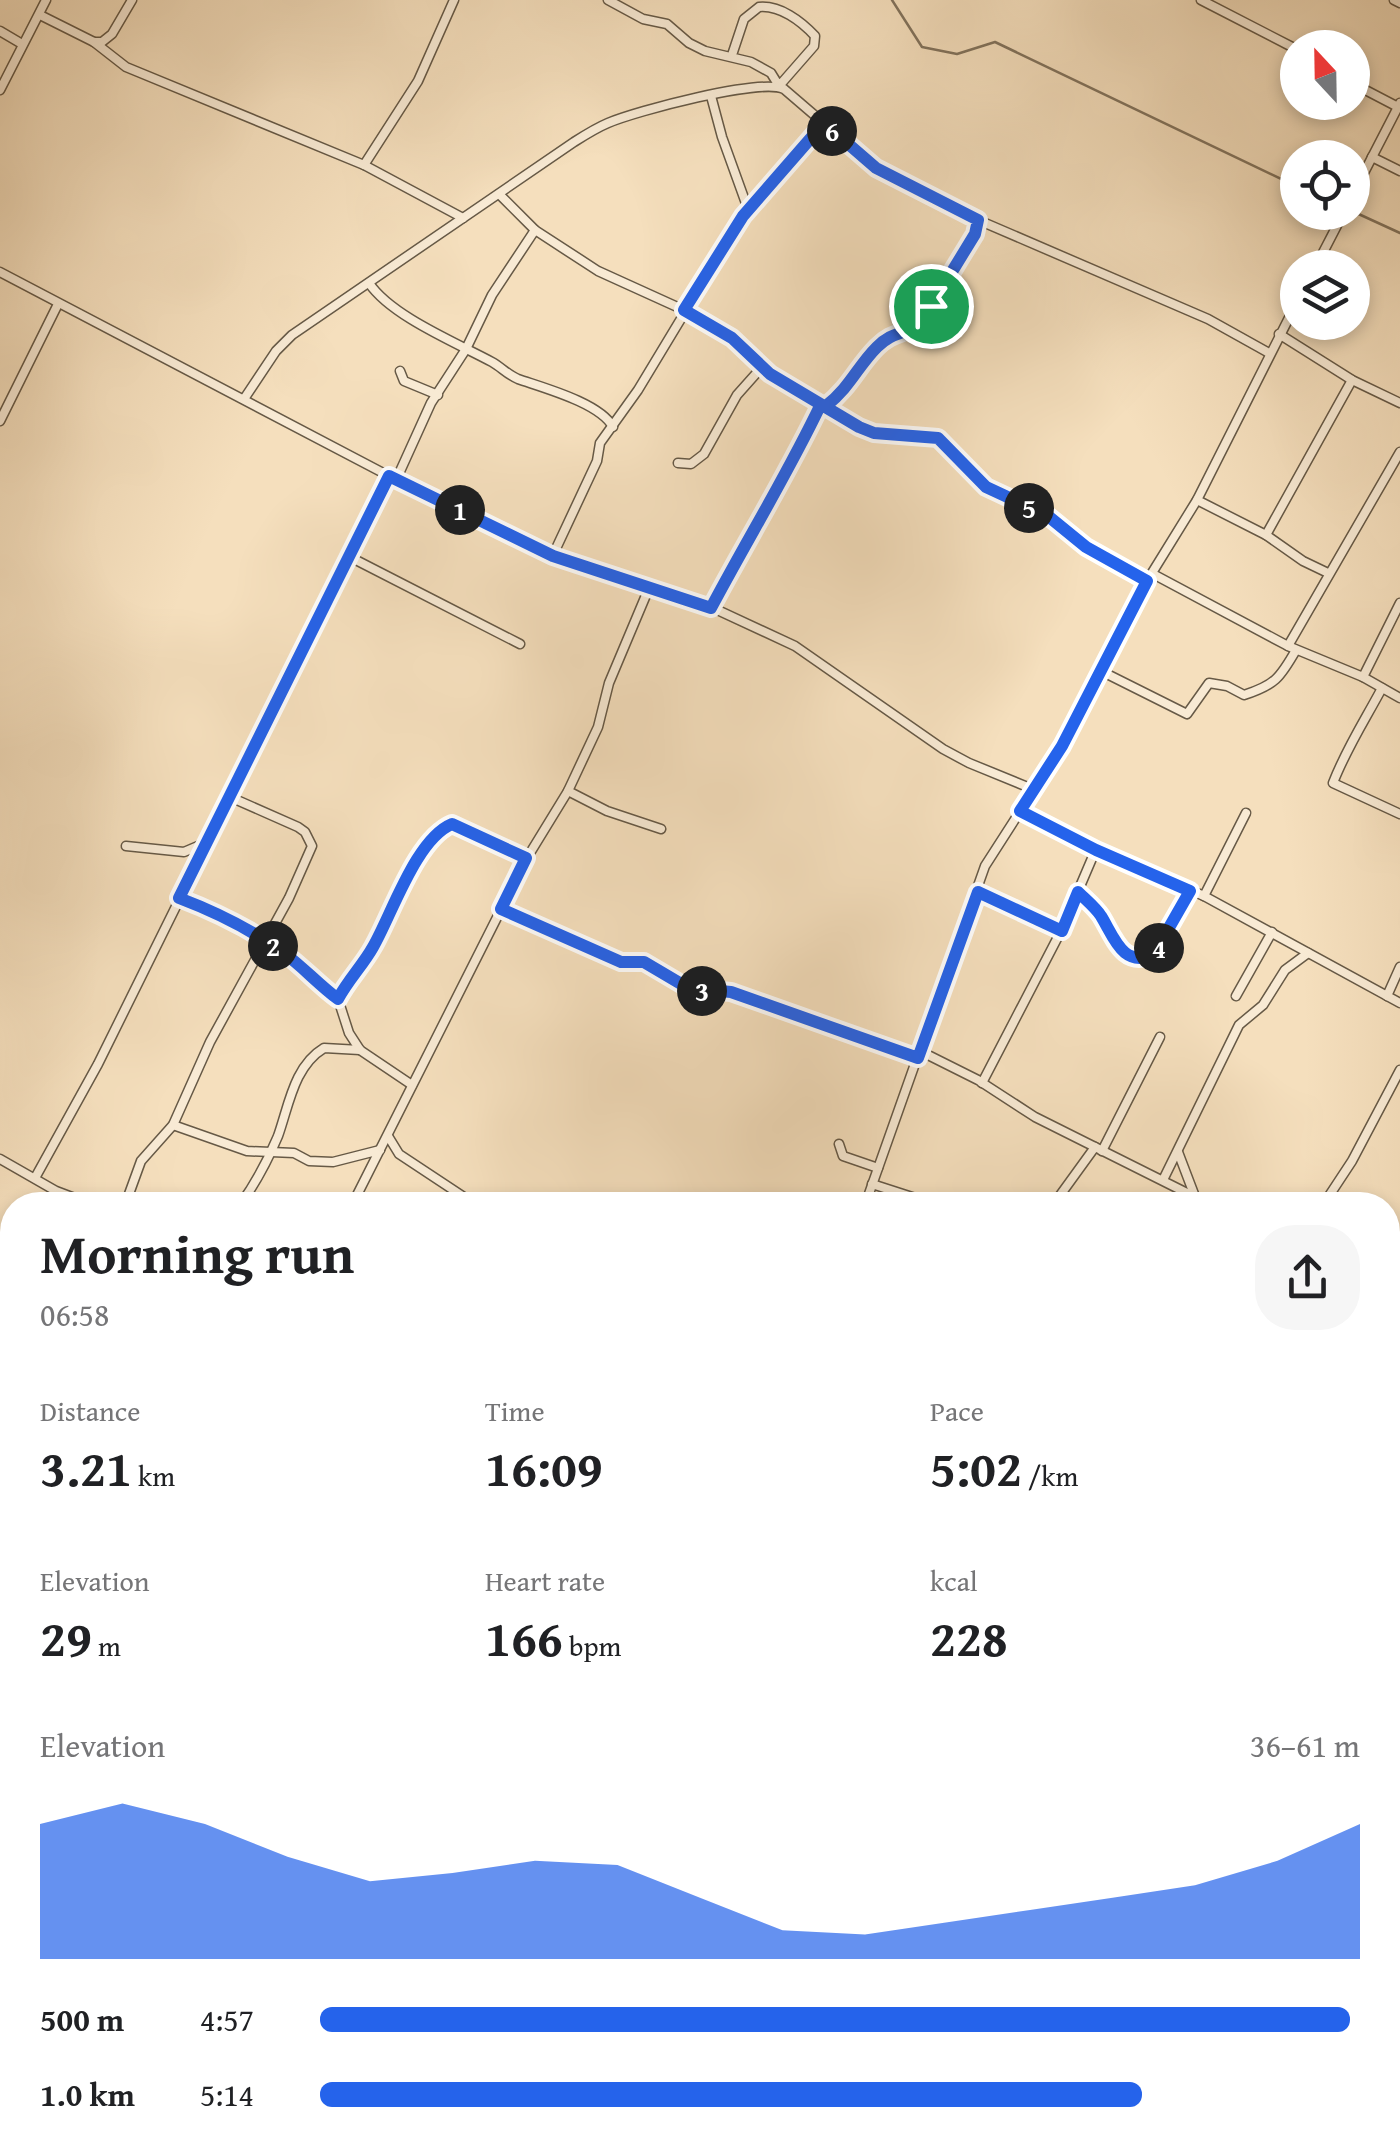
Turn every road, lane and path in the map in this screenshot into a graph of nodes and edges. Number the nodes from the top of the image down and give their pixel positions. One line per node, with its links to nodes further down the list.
1 (46, 0): 6 (street)
2 (132, 0): 9 (street)
3 (454, 0): 20 (street)
4 (608, 0): 11 (street)
5 (1201, 0): 8 (street)
6 (40, 14): 9 (street); 10 (street)
7 (0, 31): 10 (street)
8 (1280, 41)
9 (94, 42): 20 (street)
10 (22, 44): 13 (street)
11 (732, 55): 12 (street); 12 (street)
12 (779, 86): 15 (street); 17 (street)
13 (0, 90)
14 (1370, 91): 16 (street)
15 (712, 96): 22 (street); 23 (street)
16 (1399, 105): 18 (street)
17 (824, 123): 23 (street); 25 (street)
18 (1372, 157): 19 (street); 21 (street)
19 (1370, 161)
20 (364, 165): 24 (street)
21 (1400, 170)
22 (499, 194): 24 (street); 26 (street)
23 (748, 209): 30 (street)
24 (463, 218): 28 (street)
25 (978, 220): 34 (street); 41 (street)
26 (535, 230): 30 (street); 33 (street)
27 (0, 272): 29 (street)
28 (369, 284): 33 (street); 39 (street)
29 (58, 304): 39 (street); 42 (street)
30 (684, 310): 35 (street); 43 (street)
31 (1280, 331): 32 (street)
32 (1278, 334): 34 (street); 37 (street)
33 (466, 349): 38 (street); 43 (street)
34 (1270, 353): 47 (street)
35 (762, 367): 41 (street); 45 (street)
36 (400, 371): 38 (street)
37 (1352, 380): 40 (street); 48 (street)
38 (438, 395): 46 (street)
39 (244, 399): 46 (street)
40 (1400, 403)
41 (823, 406): 52 (street); 55 (street)
42 (0, 421)
43 (613, 427): 49 (street)
44 (1400, 452): 51 (street)
45 (678, 463)
46 (393, 477): 49 (street); 50 (street)
47 (1197, 500): 48 (street); 52 (street)
48 (1266, 535): 51 (street)
49 (553, 556): 53 (street)
50 (350, 558): 56 (street); 64 (street)
51 (1328, 573): 57 (street)
52 (1150, 578): 57 (street); 58 (street)
53 (649, 588): 55 (street); 63 (street)
54 (1400, 603): 59 (street)
55 (711, 608): 62 (street)
56 (520, 644)
57 (1292, 648): 58 (street); 59 (street)
58 (1101, 672): 62 (street)
59 (1362, 677): 60 (street)
60 (1382, 688): 61 (street); 67 (street)
61 (1400, 698)
62 (1035, 790): 65 (street)
63 (568, 791): 68 (street); 72 (street)
64 (230, 796): 69 (street); 81 (street)
65 (1020, 811): 71 (street); 74 (street)
66 (1246, 813): 76 (street)
67 (1400, 814)
68 (662, 828)
69 (208, 840): 70 (street); 77 (street)
70 (126, 846)
71 (1096, 850): 73 (street); 75 (street)
72 (526, 858): 78 (street); 86 (street)
73 (1190, 891): 75 (street); 76 (street)
74 (978, 892): 79 (street); 90 (street)
75 (1078, 892): 79 (street)
76 (1204, 896): 80 (street)
77 (179, 898): 81 (street); 104 (street)
78 (501, 909): 90 (street); 93 (street)
79 (1062, 931): 92 (street)
80 (1272, 932): 82 (street); 84 (street)
81 (266, 941): 86 (street); 94 (street)
82 (1308, 954): 85 (street); 99 (street)
83 (1400, 967): 85 (street)
84 (1236, 996)
85 (1387, 996): 87 (street)
86 (338, 999): 89 (street)
87 (1400, 1003)
88 (1160, 1038): 97 (street)
89 (360, 1050): 93 (street); 98 (street)
90 (920, 1055): 92 (street); 103 (street)
91 (1400, 1070): 117 (street)
92 (982, 1083): 97 (street)
93 (412, 1084): 95 (street)
94 (173, 1124): 98 (street); 108 (street)
95 (388, 1136): 100 (street); 101 (street)
96 (839, 1144): 103 (street)
97 (1099, 1149): 105 (street); 114 (street)
98 (271, 1151): 100 (street); 109 (street)
99 (1177, 1151): 105 (street); 116 (street)
100 (377, 1153): 101 (street); 110 (street)
101 (399, 1154): 111 (street)
102 (0, 1158): 104 (street)
103 (878, 1168): 106 (street)
104 (35, 1178): 107 (street)
105 (1163, 1180): 115 (street)
106 (872, 1184): 112 (street); 113 (street)
107 (61, 1192)
108 (130, 1192)
109 (247, 1192)
110 (358, 1192)
111 (456, 1192)
112 (869, 1192)
113 (897, 1192)
114 (1064, 1192)
115 (1190, 1192)
116 (1193, 1192)
117 (1332, 1192)

